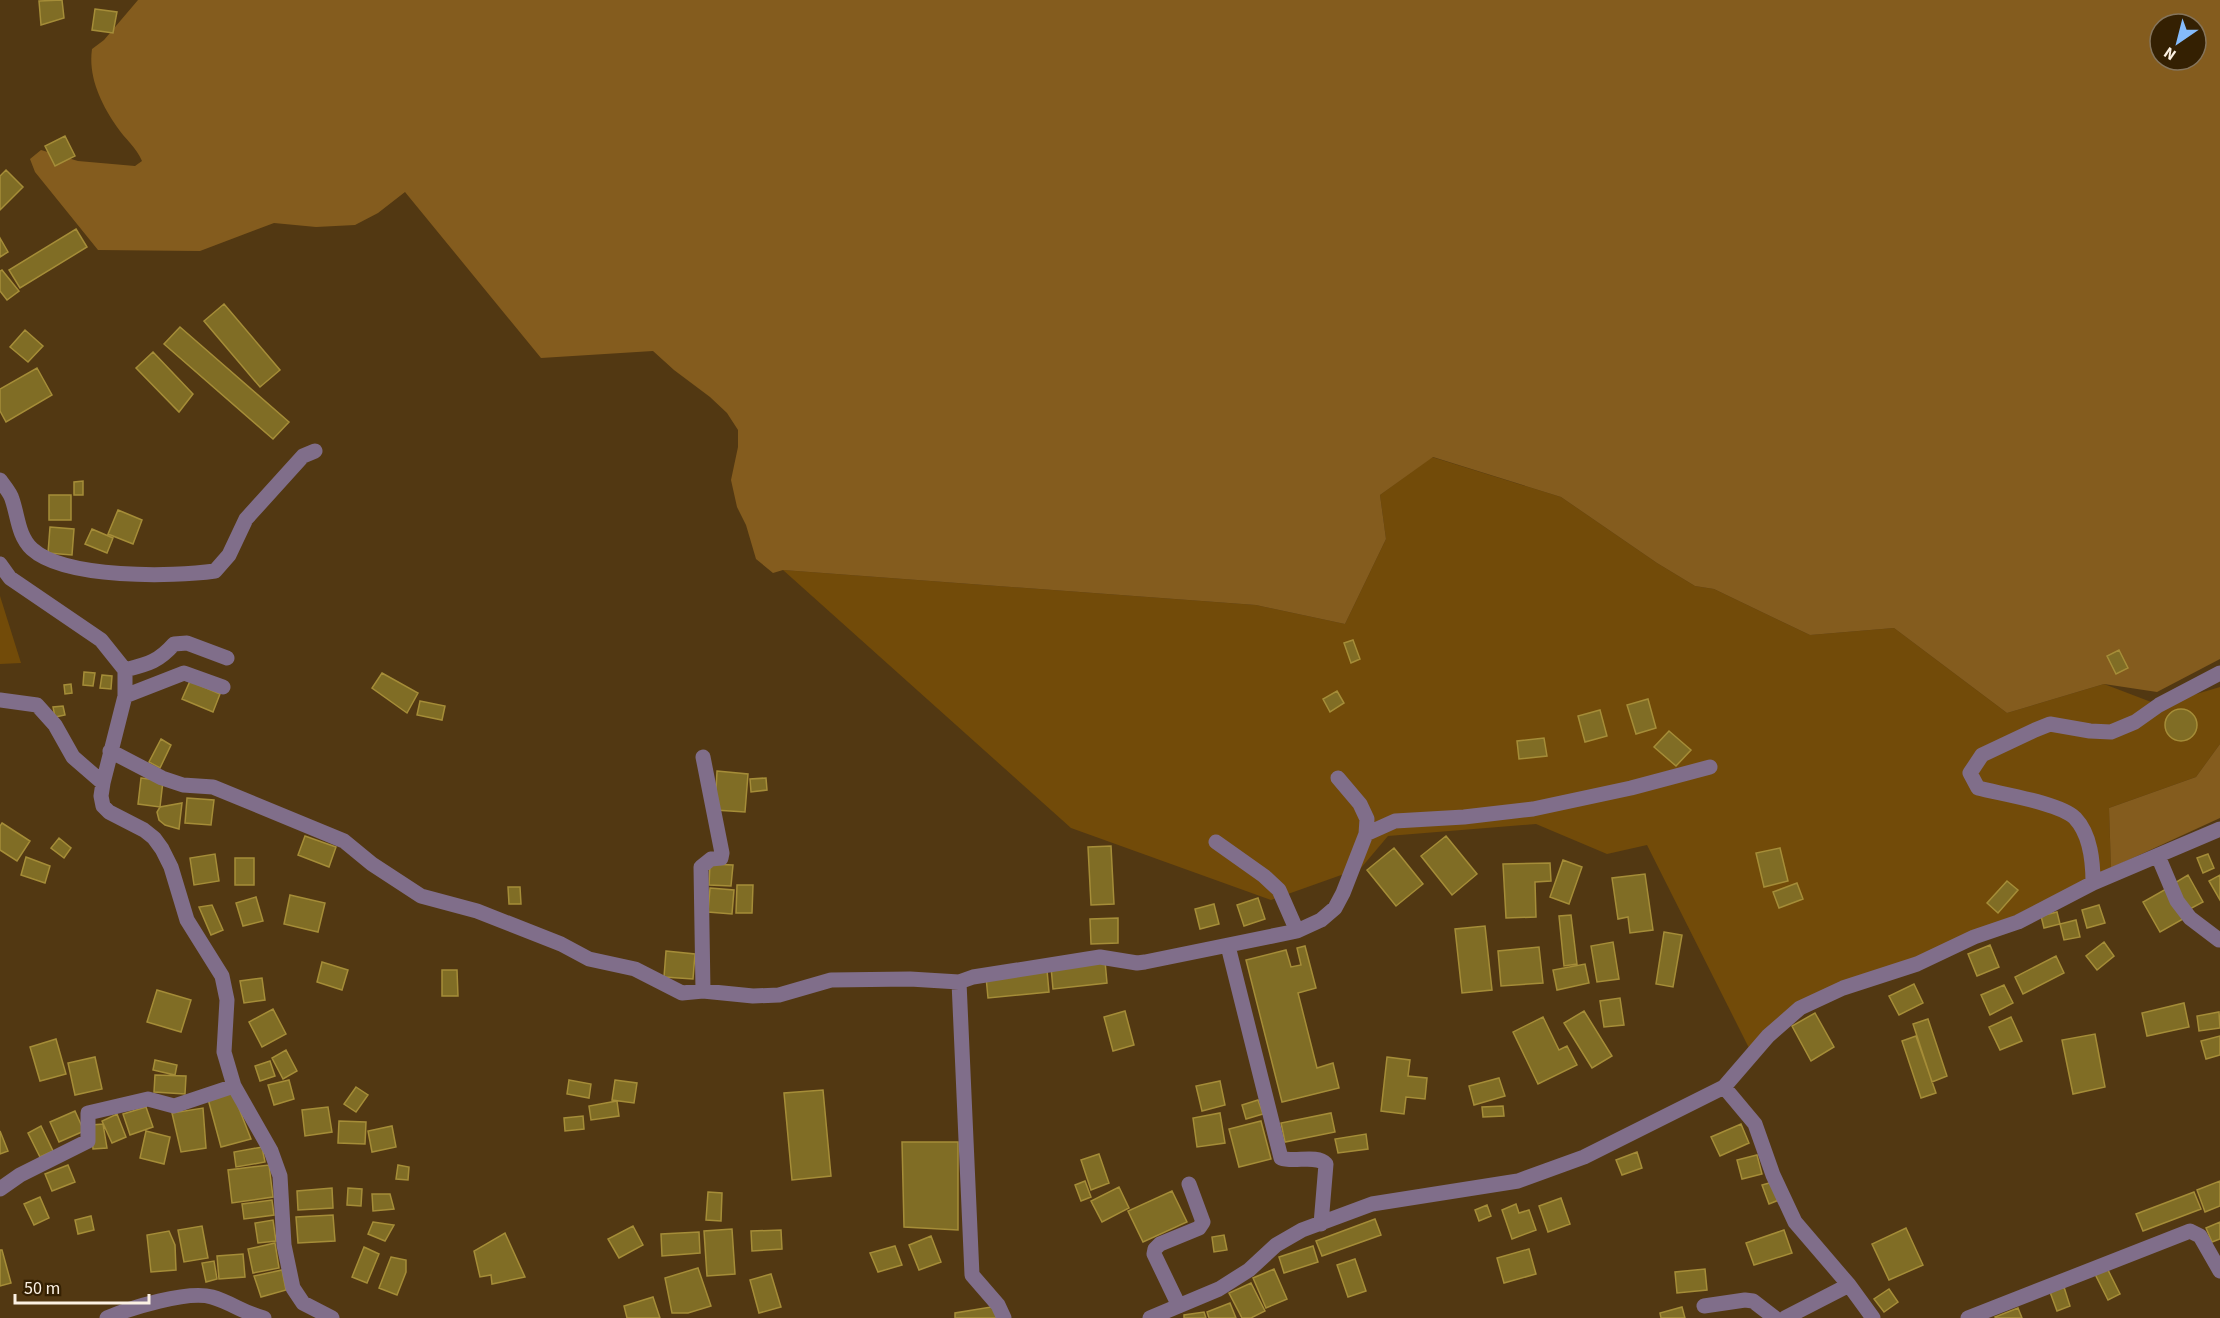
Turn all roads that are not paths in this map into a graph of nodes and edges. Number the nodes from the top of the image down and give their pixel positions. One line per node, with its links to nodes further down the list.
1 (315, 451): 2 (street)
2 (0, 480)
3 (0, 564): 5 (street)
4 (227, 657): 5 (street)
5 (124, 670): 8 (street)
6 (2220, 673): 19 (street)
7 (224, 687): 8 (street)
8 (125, 696): 10 (street)
9 (0, 700): 14 (street)
10 (110, 752): 14 (street); 24 (street)
11 (703, 757): 24 (street)
12 (1710, 767): 16 (street)
13 (1338, 778): 16 (street)
14 (103, 783): 25 (street)
15 (2220, 829): 18 (street)
16 (1365, 834): 20 (street)
17 (1216, 842): 20 (street)
18 (2158, 856): 19 (street); 21 (street)
19 (2093, 884): 26 (street)
20 (1297, 931): 22 (street)
21 (2219, 940)
22 (1228, 946): 23 (street); 29 (street)
23 (959, 982): 24 (street); 37 (street)
24 (703, 992)
25 (234, 1086): 28 (street); 36 (street)
26 (1724, 1087): 29 (street); 31 (street)
27 (1189, 1184): 32 (street)
28 (0, 1189)
29 (1321, 1224): 32 (street)
30 (2220, 1271): 42 (street)
31 (1849, 1285): 40 (street); 41 (street)
32 (1179, 1306): 38 (street)
33 (1704, 1306): 39 (street)
34 (107, 1318): 35 (street)
35 (264, 1318)
36 (333, 1318)
37 (1004, 1318)
38 (1150, 1318)
39 (1775, 1318)
40 (1785, 1318)
41 (1873, 1318)
42 (1968, 1318)

